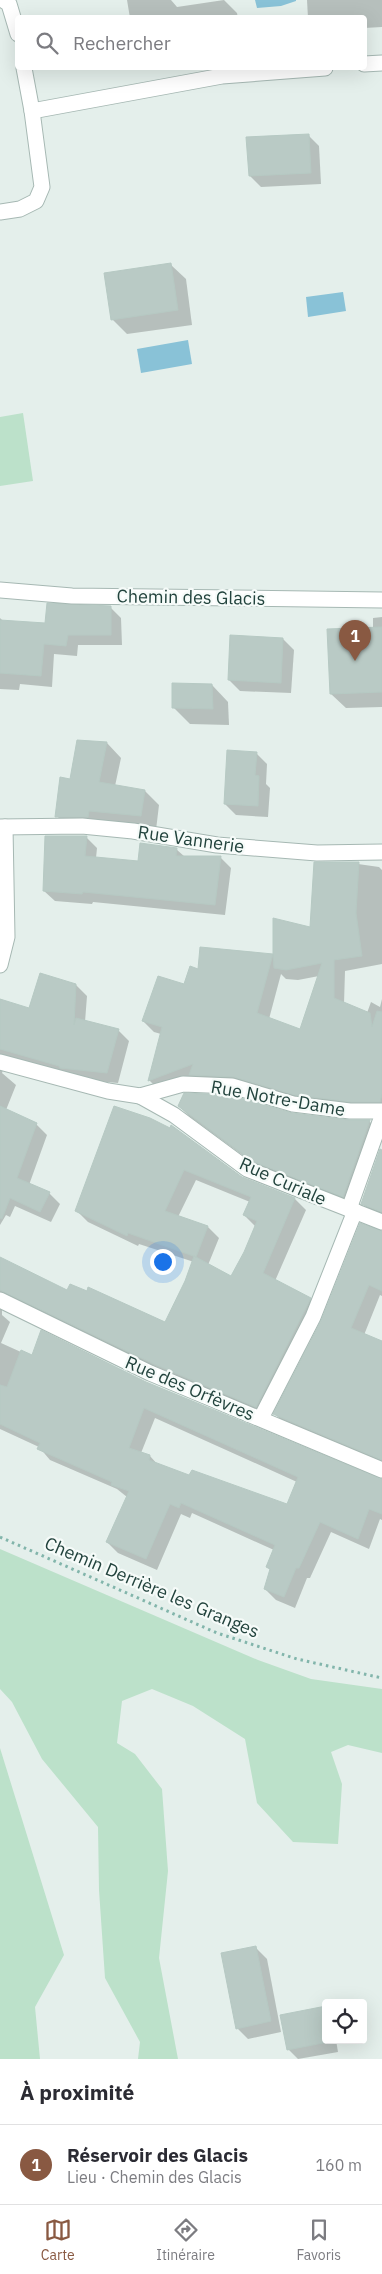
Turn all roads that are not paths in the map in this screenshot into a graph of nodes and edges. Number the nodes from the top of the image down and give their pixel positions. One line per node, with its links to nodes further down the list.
1 (3, 0): 2 (street)
2 (15, 24)
3 (382, 62): 4 (street)
4 (367, 64)
5 (24, 70): 7 (street)
6 (299, 70): 7 (street)
7 (32, 111): 8 (street)
8 (0, 212)
9 (0, 590): 10 (street, Chemin des Glacis)
10 (382, 600)
11 (2, 827): 12 (street, Rue Vannerie); 13 (street)
12 (382, 852)
13 (0, 965)
14 (0, 1062): 15 (street, Rue Notre-Dame)
15 (140, 1096): 16 (street, Rue Notre-Dame); 18 (street, Rue Curiale)
16 (382, 1111)
17 (382, 1116): 18 (street)
18 (352, 1210): 19 (street, Rue Curiale); 21 (street)
19 (382, 1222)
20 (0, 1300): 21 (street, Rue des Orfèvres)
21 (261, 1418): 22 (street, Rue des Orfèvres)
22 (382, 1470)

